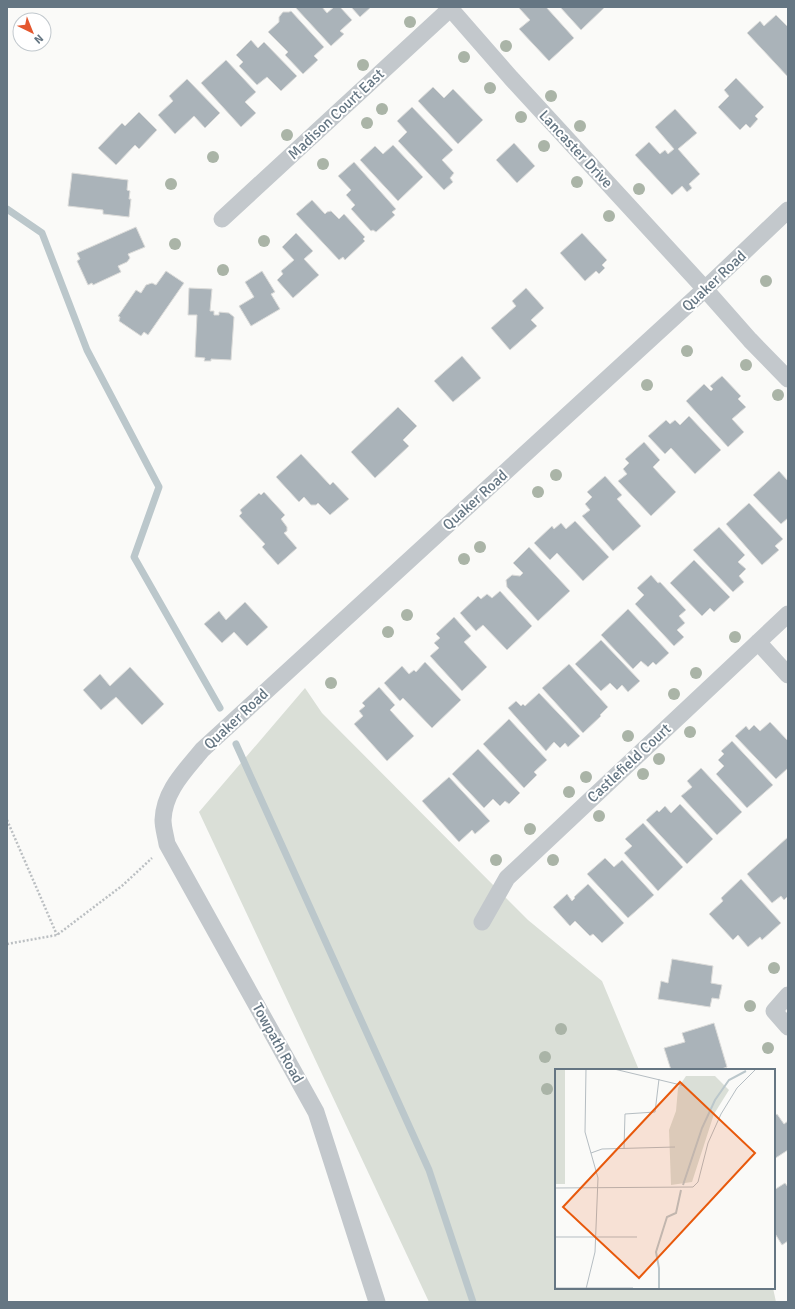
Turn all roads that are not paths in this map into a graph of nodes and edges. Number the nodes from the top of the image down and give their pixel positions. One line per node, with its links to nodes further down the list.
1 (451, 8): 3 (street, Madison Court East); 4 (street, Lancaster Drive)
2 (788, 210): 4 (street, Quaker Road)
3 (222, 219)
4 (705, 289): 5 (street, Lancaster Drive); 9 (street, Quaker Road)
5 (788, 378)
6 (788, 614): 7 (street, Castlefield Court)
7 (758, 642): 8 (street); 10 (street, Castlefield Court)
8 (788, 675)
9 (168, 794): 13 (street, Towpath Road)
10 (482, 922)
11 (788, 996): 12 (street)
12 (788, 1027)
13 (377, 1302)

